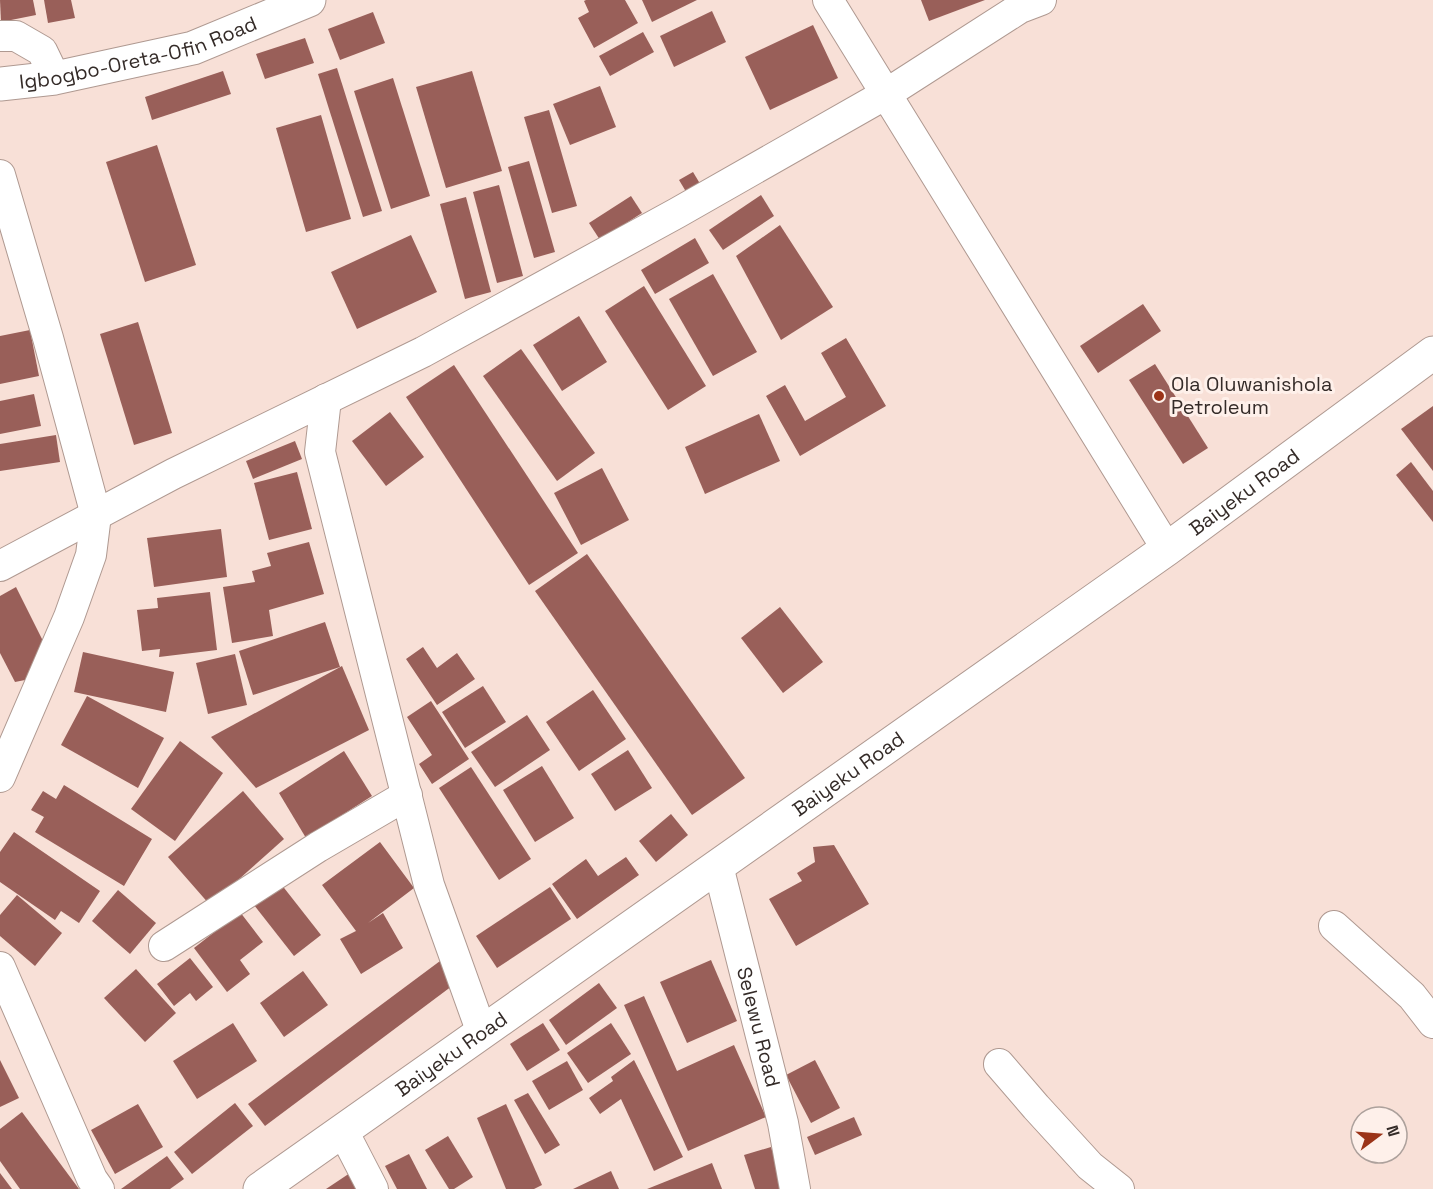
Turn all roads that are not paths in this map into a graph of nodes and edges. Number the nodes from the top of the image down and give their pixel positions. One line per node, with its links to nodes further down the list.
1 (309, 0): 5 (main road, Igbogbo-Oreta-Ofin Road)
2 (828, 0): 7 (street)
3 (1041, 0): 7 (street)
4 (0, 36): 5 (street)
5 (55, 78): 6 (main road, Igbogbo-Oreta-Ofin Road)
6 (0, 84)
7 (886, 94): 10 (street); 14 (street)
8 (0, 175): 13 (street)
9 (1433, 353): 14 (main road, Baiyeku Road)
10 (326, 399): 11 (street); 12 (street)
11 (281, 422): 12 (street); 13 (street)
12 (320, 452): 17 (street)
13 (96, 515): 15 (street); 16 (street)
14 (1167, 549): 18 (main road, Baiyeku Road)
15 (0, 566)
16 (0, 777)
17 (407, 795): 20 (street); 23 (street)
18 (718, 866): 23 (main road, Baiyeku Road); 29 (street, Selewu Road)
19 (1334, 927): 22 (street)
20 (164, 946)
21 (0, 967): 26 (street)
22 (1433, 1023)
23 (482, 1033): 25 (main road, Baiyeku Road)
24 (999, 1064): 30 (street)
25 (343, 1131): 27 (main road, Baiyeku Road); 28 (street)
26 (99, 1189)
27 (260, 1189)
28 (374, 1189)
29 (795, 1189)
30 (1119, 1189)

